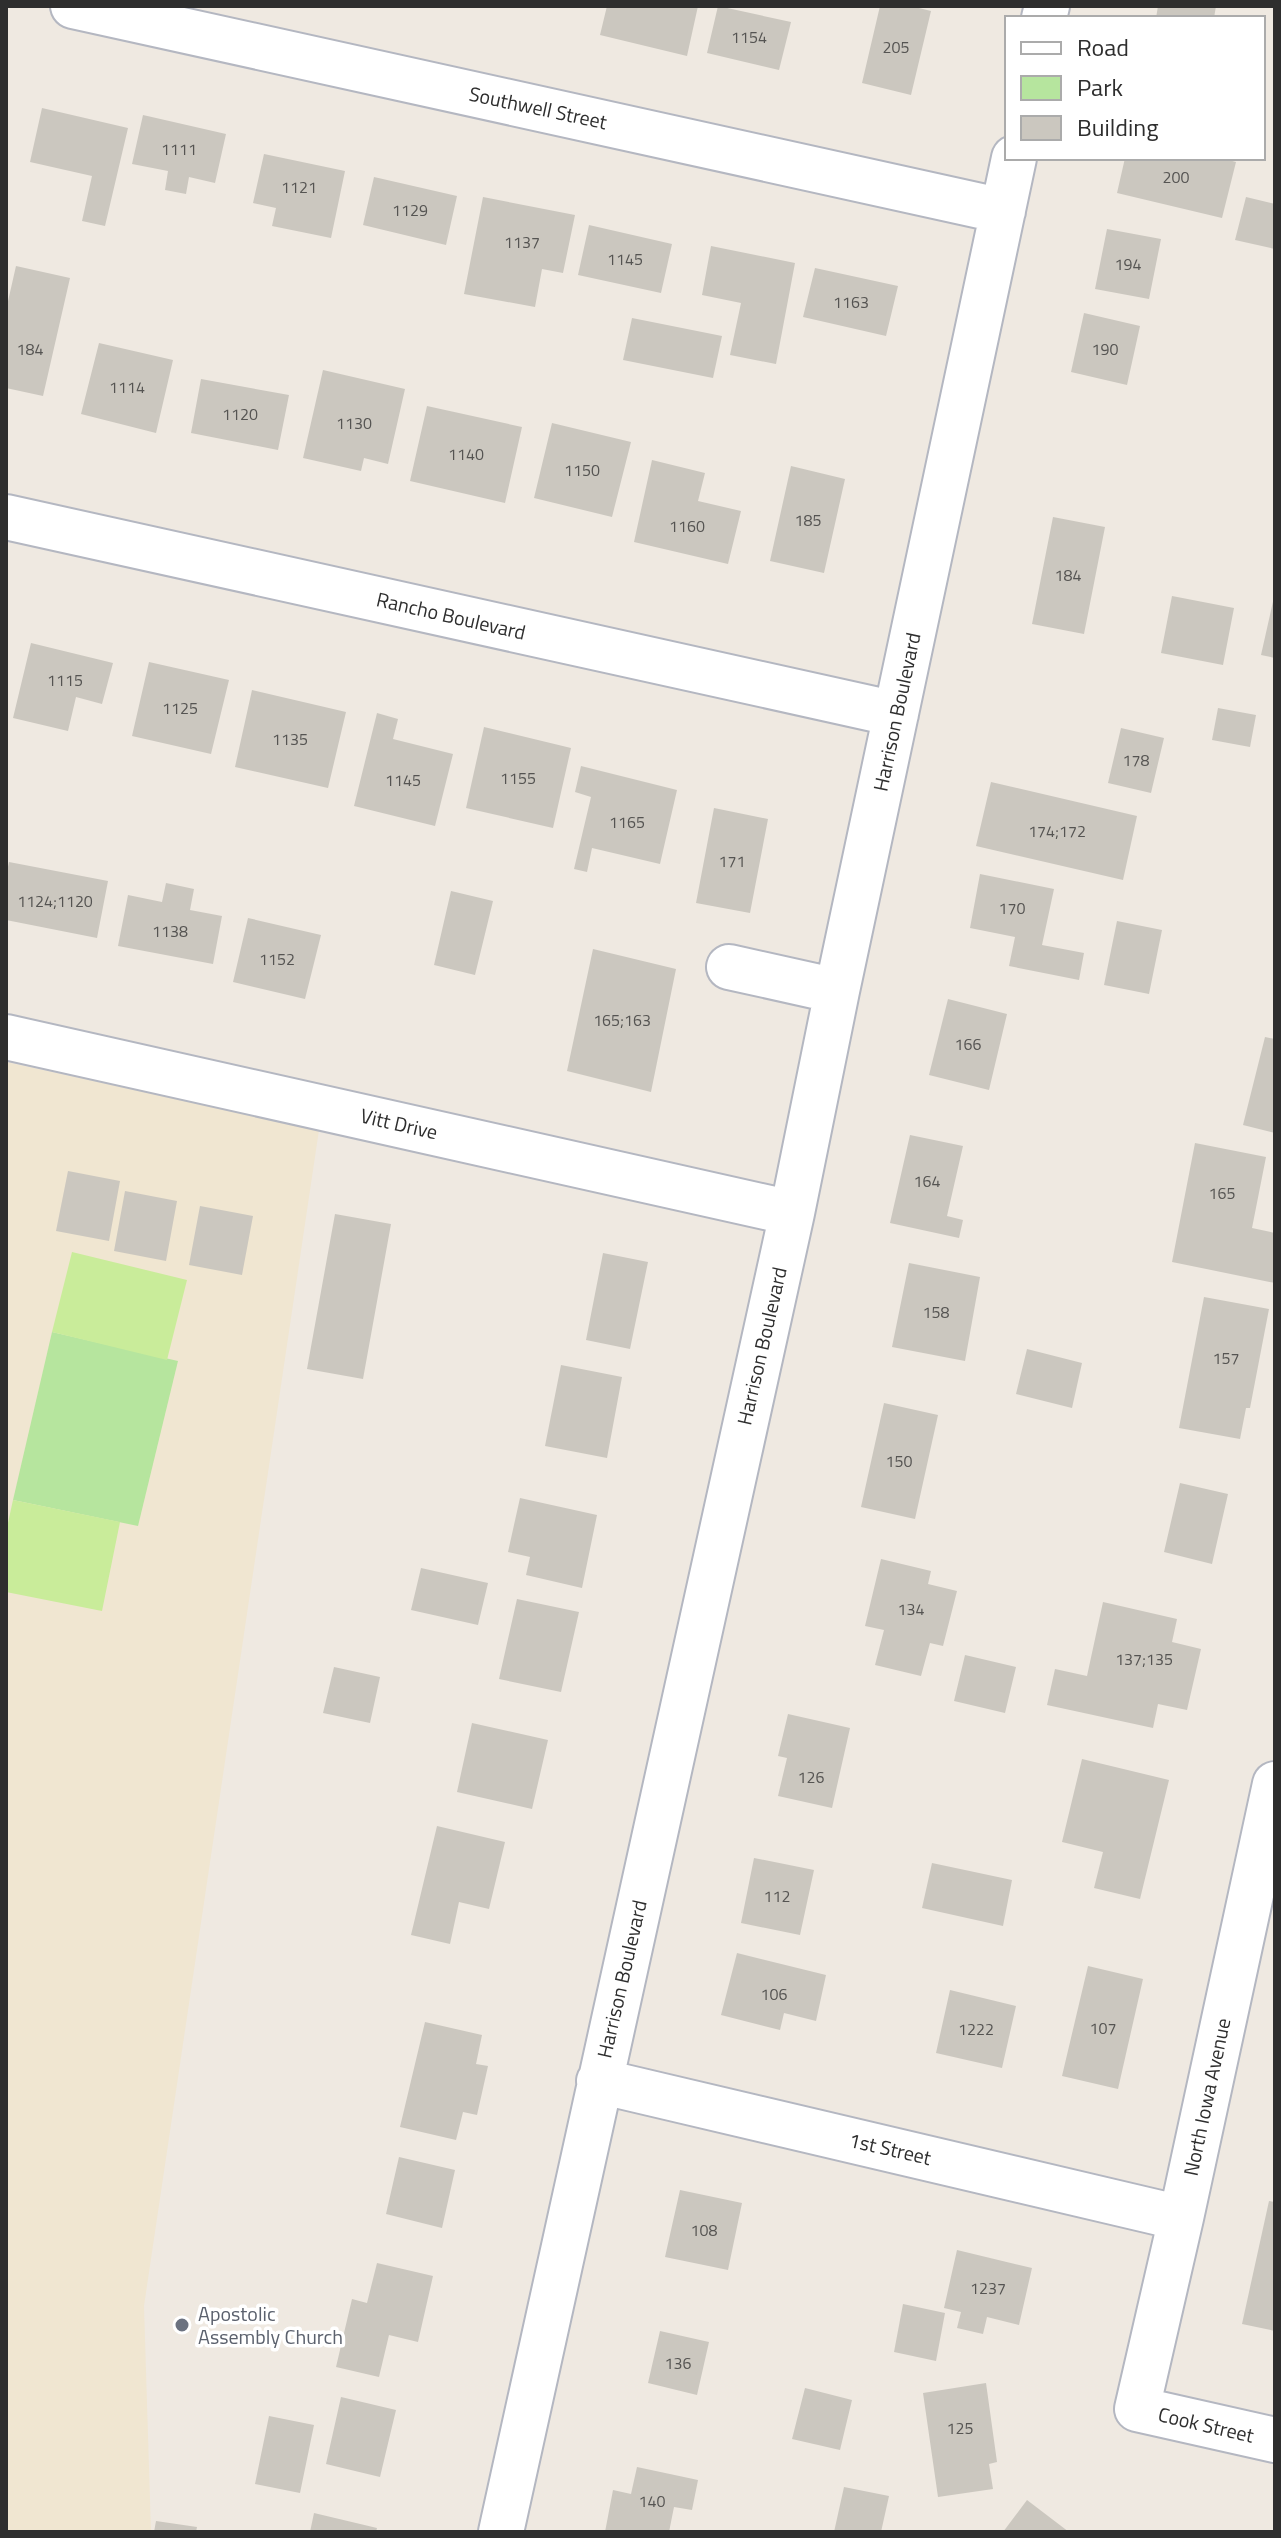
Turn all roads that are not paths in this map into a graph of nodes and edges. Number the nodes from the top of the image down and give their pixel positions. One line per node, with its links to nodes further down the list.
1 (73, 6): 3 (street, Southwell Street)
2 (1014, 160): 3 (street, Harrison Boulevard)
3 (1003, 211): 5 (street, Harrison Boulevard)
4 (6, 517): 5 (street, Rancho Boulevard)
5 (896, 714): 7 (street, Harrison Boulevard)
6 (729, 967): 7 (street)
7 (837, 991): 9 (street, Harrison Boulevard)
8 (6, 1037): 9 (street, Vitt Drive)
9 (792, 1213): 12 (street, Harrison Boulevard)
10 (1275, 1784): 11 (street, North Iowa Avenue)
11 (1261, 1914): 13 (street, North Iowa Avenue)
12 (599, 2081): 13 (street, 1st Street); 16 (street, Harrison Boulevard)
13 (1181, 2218): 14 (street, North Iowa Avenue)
14 (1137, 2409): 15 (street, Cook Street)
15 (1275, 2440)
16 (501, 2532)

